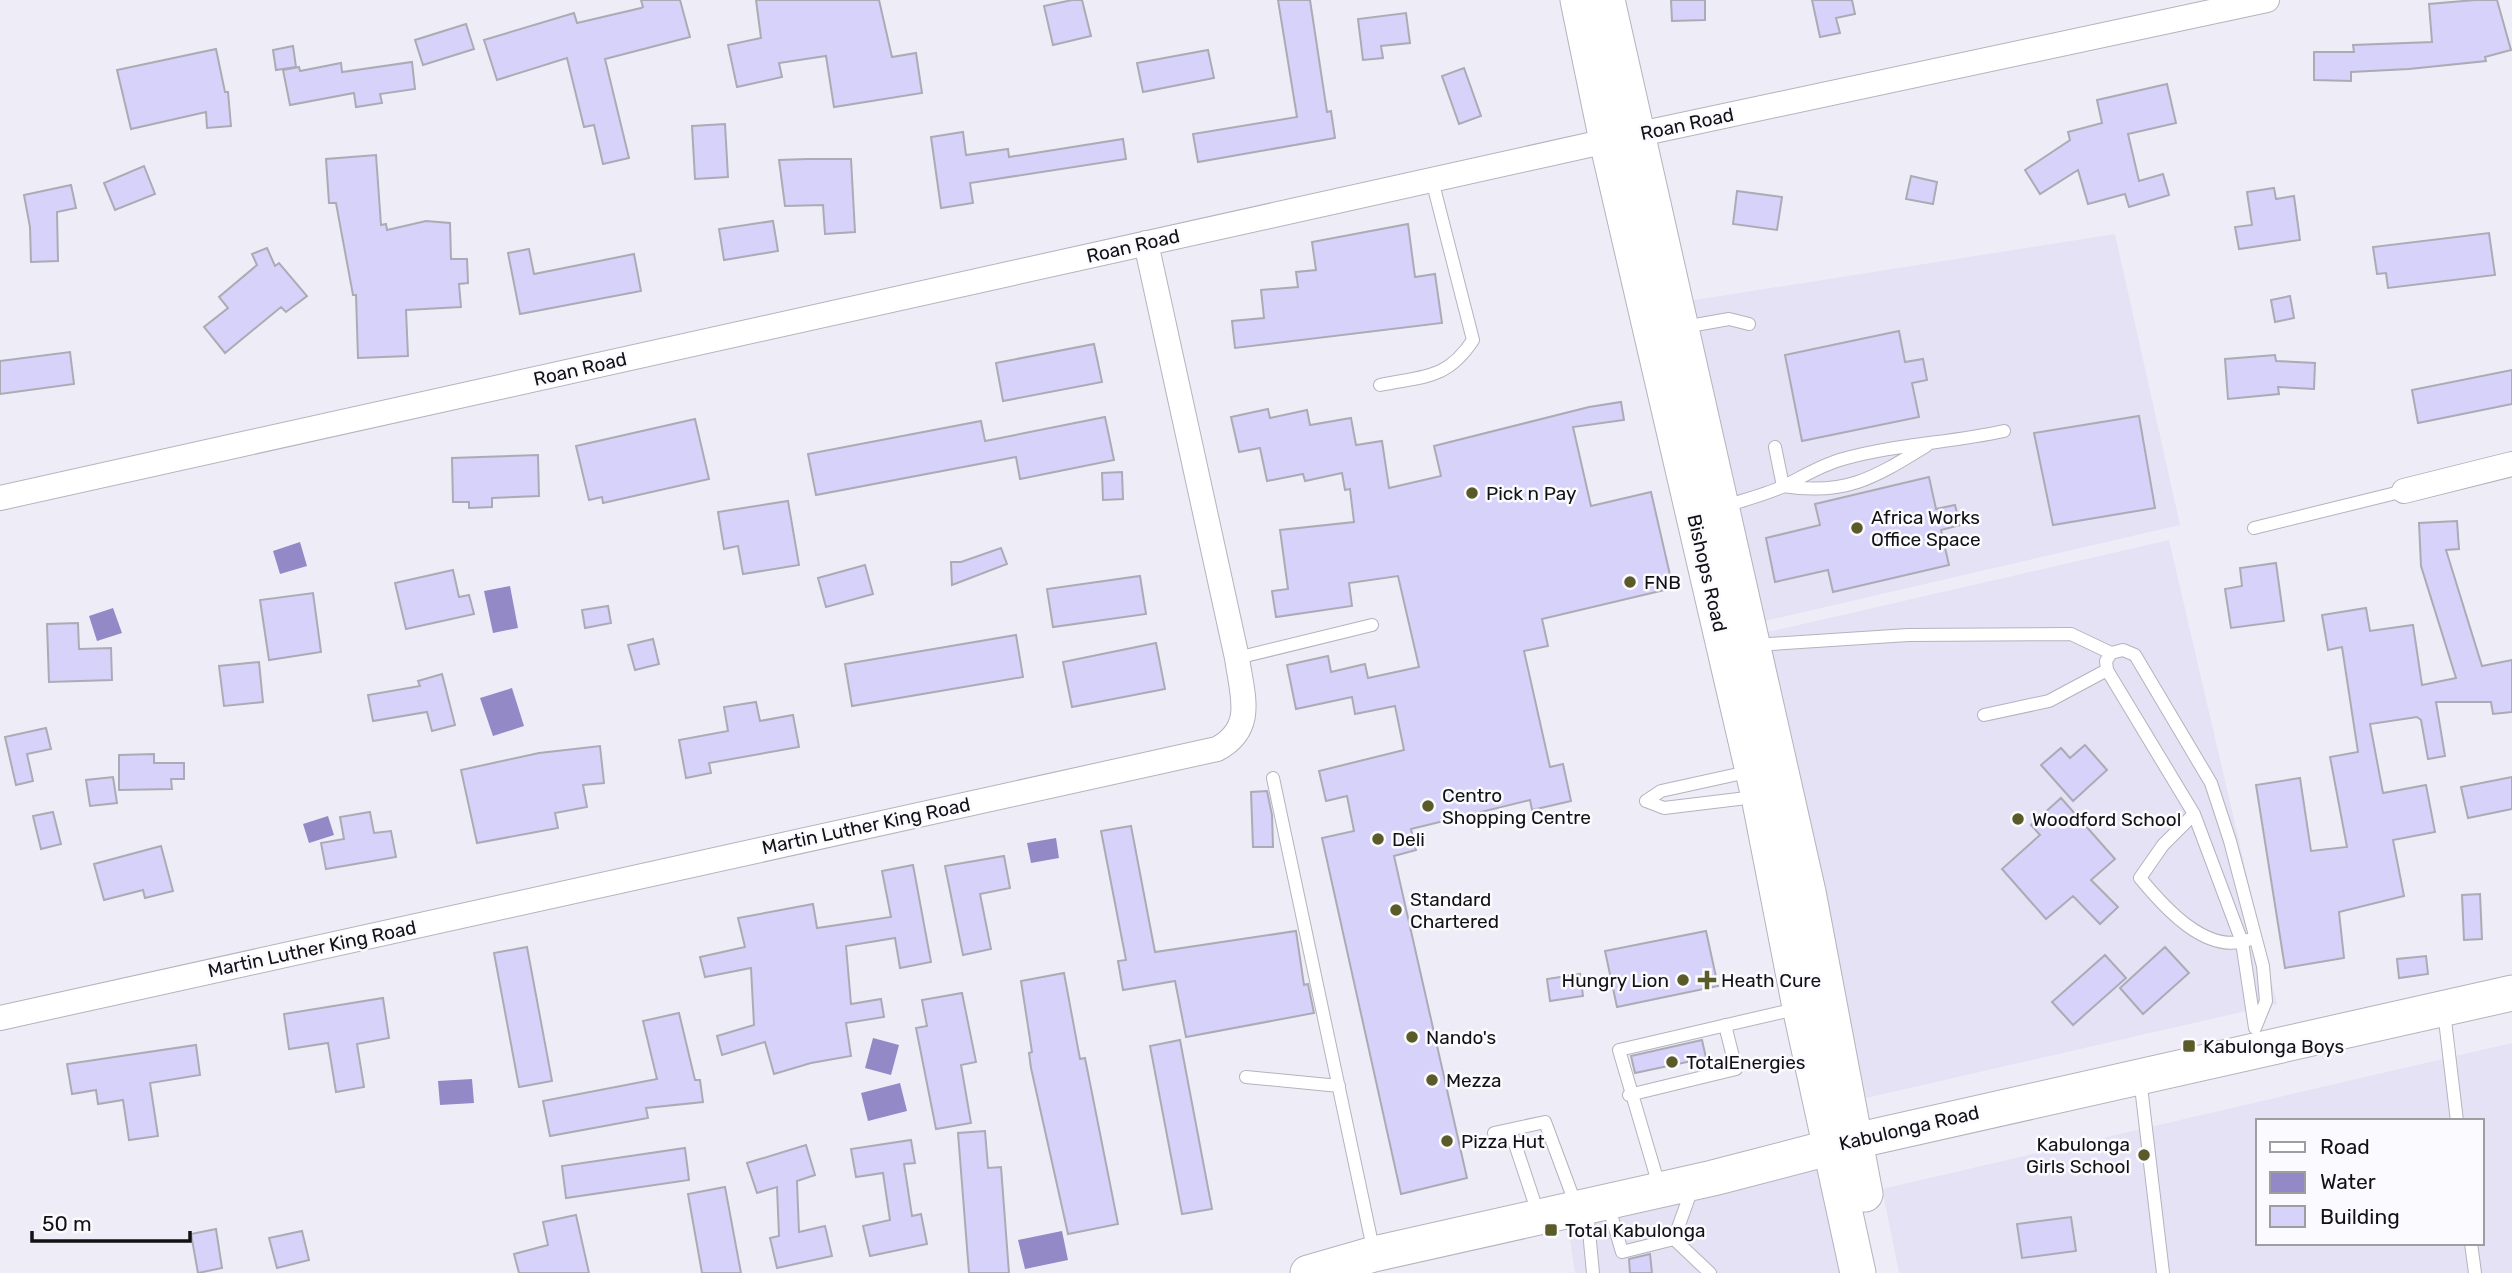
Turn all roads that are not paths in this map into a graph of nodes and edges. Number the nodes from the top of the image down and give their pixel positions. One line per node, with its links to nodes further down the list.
1 (1578, 0): 4 (main road, Bishops Road)
2 (1607, 0): 4 (main road, Bishops Road)
3 (2267, 0): 4 (street, Roan Road)
4 (1622, 138): 5 (street, Roan Road); 8 (main road, Bishops Road); 26 (main road, Bishops Road)
5 (1432, 180): 6 (street, Roan Road); 9 (lane)
6 (1146, 243): 16 (street, Roan Road); 22 (street, Martin Luther King Road)
7 (1749, 324): 8 (lane)
8 (1680, 328): 17 (main road, Bishops Road)
9 (1380, 385)
10 (2004, 431): 11 (lane)
11 (1929, 444): 14 (lane); 14 (lane)
12 (1774, 447): 14 (lane)
13 (2512, 464): 15 (street)
14 (1783, 486): 17 (lane)
15 (2404, 491): 18 (lane)
16 (0, 498)
17 (1721, 508): 20 (main road, Bishops Road)
18 (2254, 528)
19 (1371, 625): 22 (lane)
20 (1754, 645): 21 (lane); 26 (main road, Bishops Road)
21 (2111, 653): 23 (lane); 28 (lane)
22 (1237, 658): 33 (street, Martin Luther King Road)
23 (2107, 670): 24 (lane); 27 (lane)
24 (1984, 715)
25 (1273, 778): 38 (lane)
26 (1769, 780): 26 (lane); 31 (main road, Bishops Road)
27 (2194, 814): 29 (lane); 29 (lane)
28 (2255, 937): 29 (lane); 35 (lane)
29 (2242, 942): 35 (lane)
30 (2512, 993): 32 (main road, Kabulonga Road)
31 (1815, 1004): 34 (lane); 41 (main road, Bishops Road)
32 (2443, 1009): 35 (main road, Kabulonga Road); 40 (lane)
33 (0, 1018)
34 (1725, 1024): 39 (lane); 39 (lane)
35 (2257, 1038): 37 (main road, Kabulonga Road)
36 (1245, 1077): 38 (lane)
37 (2140, 1078): 41 (main road, Kabulonga Road); 54 (lane)
38 (1339, 1086): 48 (lane)
39 (1629, 1095): 43 (lane)
40 (2457, 1119)
41 (1843, 1143): 42 (main road, Kabulonga Road); 52 (main road); 53 (main road)
42 (1694, 1182): 43 (main road, Kabulonga Road); 46 (lane)
43 (1660, 1190): 44 (main road, Kabulonga Road)
44 (1590, 1205): 45 (main road, Kabulonga Road); 45 (lane); 46 (lane); 50 (lane)
45 (1539, 1217): 48 (main road, Kabulonga Road)
46 (1674, 1239): 51 (lane)
47 (2471, 1245): 55 (lane)
48 (1374, 1254): 49 (main road, Kabulonga Road)
49 (1308, 1273)
50 (1593, 1273)
51 (1710, 1273)
52 (1858, 1273)
53 (1880, 1273)
54 (2163, 1273)
55 (2475, 1273)

